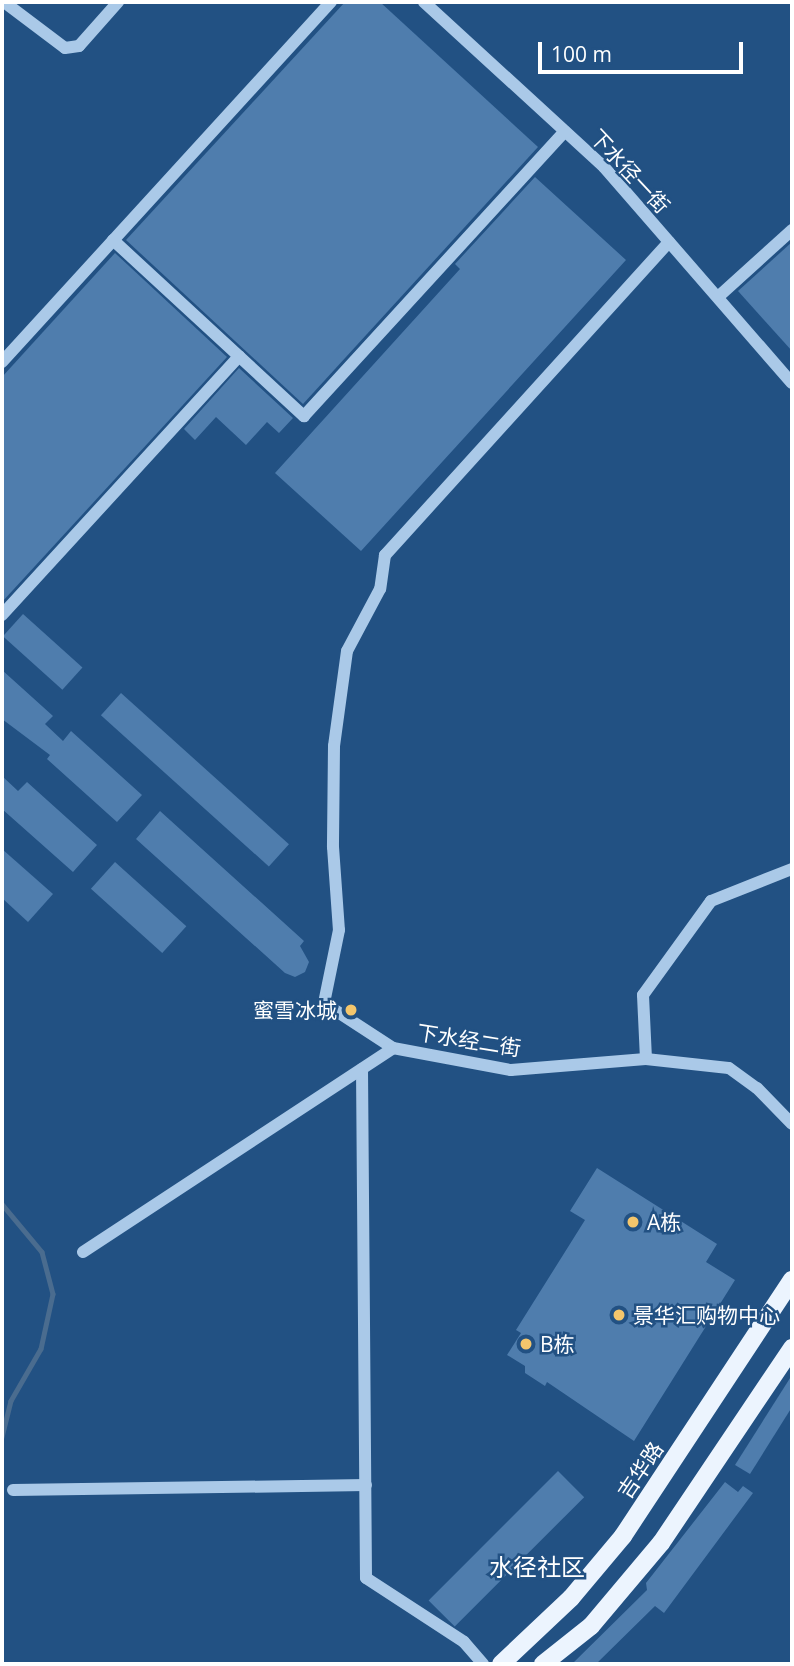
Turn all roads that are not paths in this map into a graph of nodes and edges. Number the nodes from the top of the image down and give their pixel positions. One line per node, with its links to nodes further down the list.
1 (4, 2): 2 (street)
2 (118, 2)
3 (331, 2): 7 (street)
4 (424, 2): 5 (street, 下水径一街)
5 (565, 131): 8 (street, 下水径一街); 10 (street)
6 (792, 230): 9 (street)
7 (113, 240): 10 (street); 11 (street)
8 (669, 242): 9 (street, 下水径一街); 15 (street, 下水经二街)
9 (718, 298): 12 (street, 下水径一街)
10 (239, 356): 13 (street)
11 (2, 362)
12 (792, 383)
13 (2, 615)
14 (792, 869): 16 (street)
15 (393, 1048): 16 (street, 下水经二街); 17 (street)
16 (646, 1059): 18 (street, 下水经二街)
17 (362, 1069): 19 (street); 22 (street)
18 (792, 1124)
19 (83, 1252)
20 (792, 1280): 25 (main road, 吉华路)
21 (792, 1348): 26 (main road)
22 (366, 1485): 23 (street); 24 (street)
23 (13, 1490)
24 (483, 1664)
25 (501, 1664)
26 (543, 1664)

